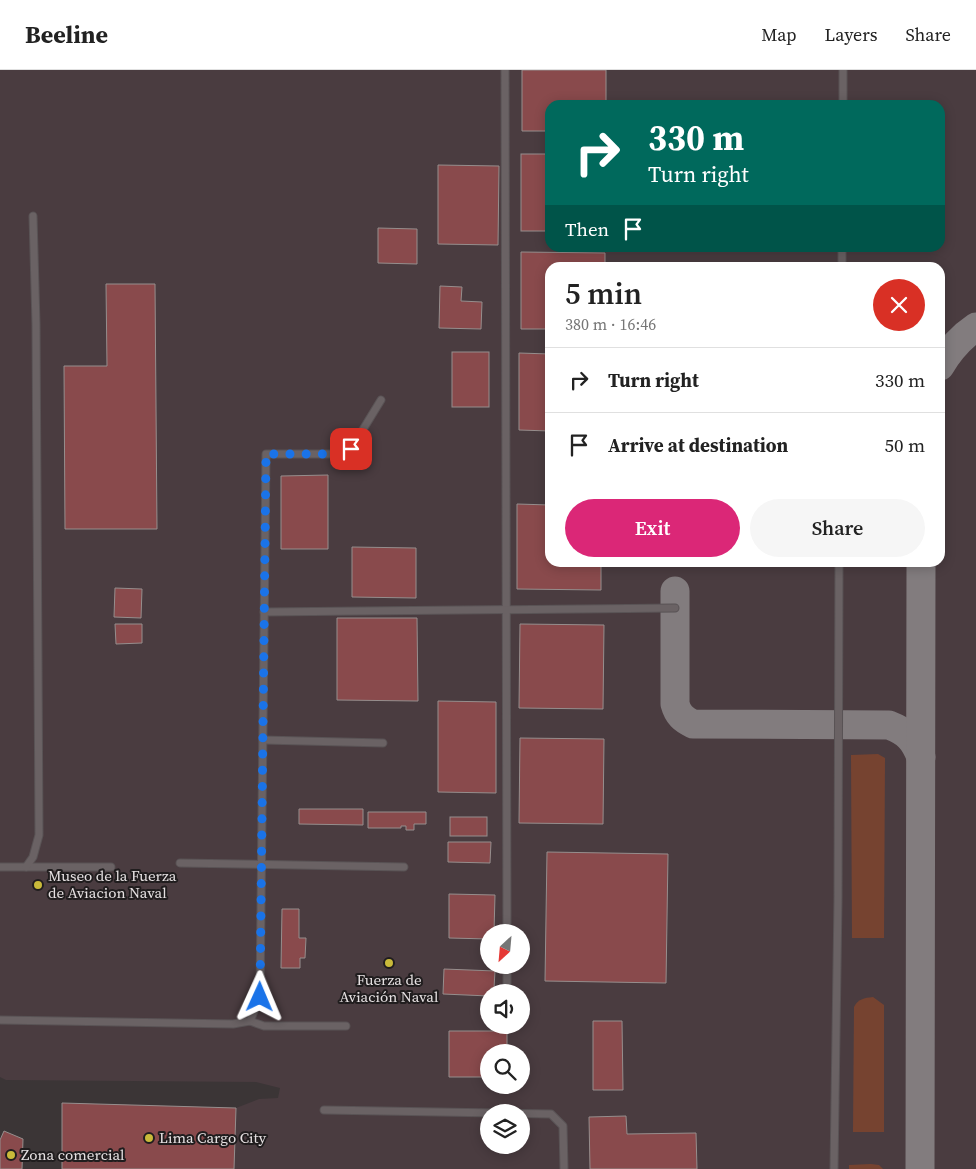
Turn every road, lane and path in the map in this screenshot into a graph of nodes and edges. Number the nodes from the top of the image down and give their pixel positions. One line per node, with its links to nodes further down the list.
1 (505, 70): 8 (lane)
2 (843, 70): 3 (lane)
3 (843, 100)
4 (33, 216): 15 (lane)
5 (382, 400): 9 (lane)
6 (839, 567): 24 (lane)
7 (675, 608): 8 (lane)
8 (507, 610): 9 (lane); 18 (lane)
9 (264, 612): 10 (lane)
10 (263, 740): 11 (lane); 13 (lane)
11 (383, 743)
12 (180, 864): 13 (lane)
13 (262, 866): 17 (lane); 20 (lane)
14 (0, 867): 15 (lane)
15 (26, 867): 16 (lane)
16 (111, 867)
17 (404, 867)
18 (507, 924)
19 (0, 1020): 20 (lane)
20 (250, 1021): 21 (lane)
21 (346, 1026)
22 (324, 1110): 23 (lane)
23 (564, 1169)
24 (834, 1169)

